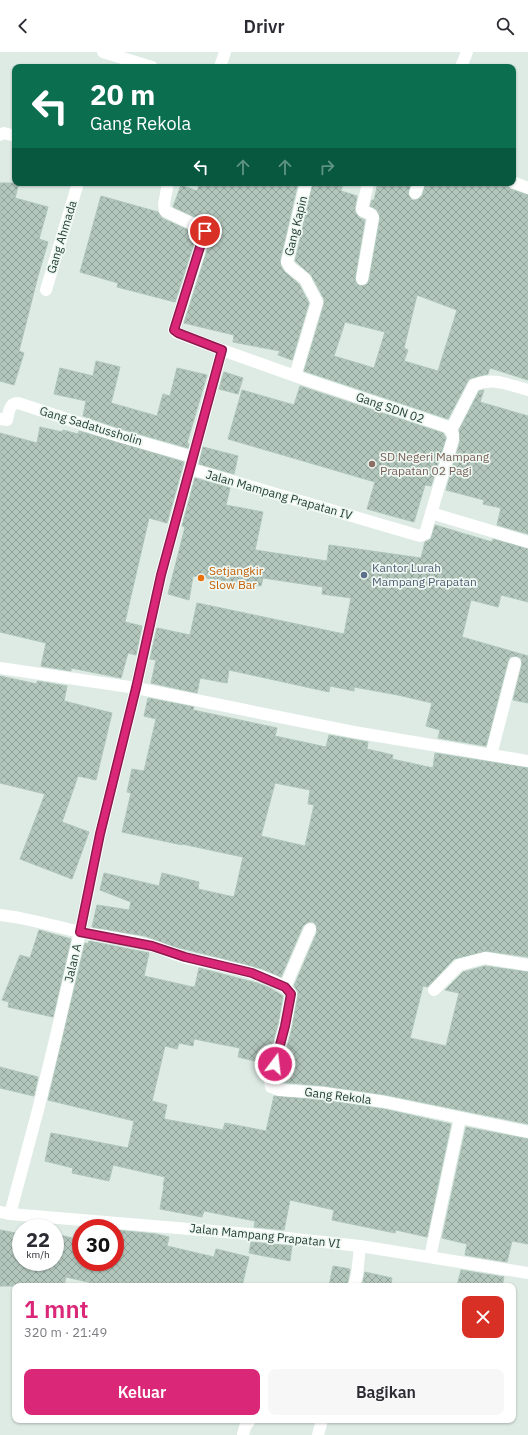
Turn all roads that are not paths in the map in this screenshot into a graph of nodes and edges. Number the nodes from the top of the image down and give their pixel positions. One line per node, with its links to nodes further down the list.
1 (103, 52): 5 (street)
2 (225, 52): 7 (street)
3 (467, 52): 8 (street)
4 (133, 57): 5 (street); 6 (street)
5 (114, 61)
6 (146, 64)
7 (221, 64)
8 (461, 64)
9 (0, 135): 10 (street)
10 (12, 135)
11 (516, 183): 16 (street)
12 (77, 186): 18 (street, Gang Ahmada)
13 (167, 186): 19 (street, Gang SDN 02)
14 (305, 186): 20 (street, Gang Kapin)
15 (367, 186): 17 (street)
16 (528, 188)
17 (362, 279)
18 (46, 290)
19 (222, 350): 20 (street, Gang SDN 02); 24 (street)
20 (295, 376): 23 (street, Gang SDN 02)
21 (528, 390): 23 (street)
22 (0, 419): 24 (street, Gang Sadatussholin)
23 (451, 430): 26 (street)
24 (194, 457): 25 (street)
25 (191, 469): 26 (street, Jalan Mampang Prapatan IV); 30 (street, Jalan Mampang Prapatan IV)
26 (431, 513): 27 (street)
27 (528, 542)
28 (515, 664): 31 (street)
29 (0, 668): 30 (street)
30 (136, 688): 31 (street); 35 (street, Jalan A)
31 (491, 755): 32 (street)
32 (528, 761)
33 (0, 915): 35 (street)
34 (310, 929): 37 (street)
35 (80, 932): 37 (street); 41 (street, Jalan A)
36 (528, 965): 38 (street)
37 (285, 987): 39 (street, Gang Rekola)
38 (434, 990)
39 (460, 1118): 40 (street, Gang Rekola); 43 (street)
40 (528, 1132)
41 (5, 1213): 42 (street, Jalan Mampang Prapatan VI)
42 (360, 1246): 43 (street, Jalan Mampang Prapatan VI); 45 (street)
43 (430, 1257): 44 (street, Jalan Mampang Prapatan VI)
44 (528, 1273)
45 (355, 1283)
46 (248, 1423): 48 (street)
47 (321, 1423): 49 (street)
48 (243, 1435)
49 (318, 1435)

